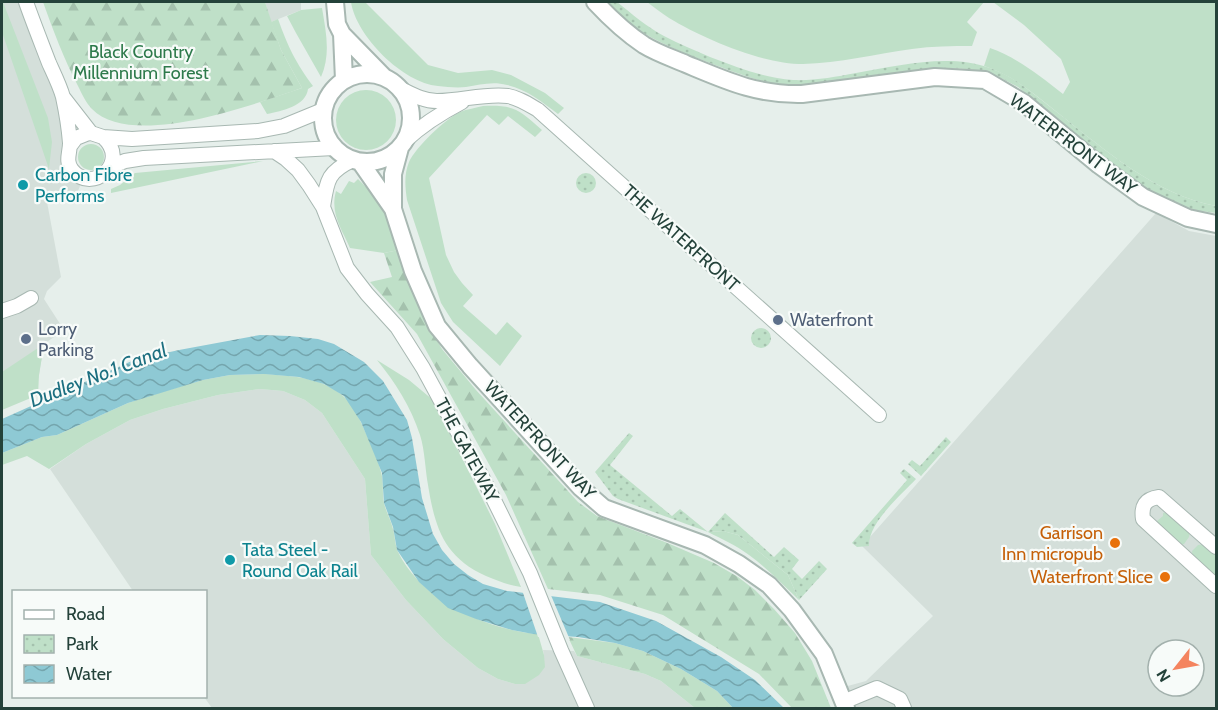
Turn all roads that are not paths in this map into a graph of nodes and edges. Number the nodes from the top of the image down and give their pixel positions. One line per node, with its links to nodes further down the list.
1 (26, 2): 7 (street)
2 (335, 2): 4 (street)
3 (595, 2): 19 (street, WATERFRONT WAY)
4 (342, 34): 5 (street); 6 (street, WATERFRONT WAY)
5 (344, 80): 6 (street); 9 (street)
6 (390, 82): 8 (street, THE WATERFRONT); 11 (street, WATERFRONT WAY)
7 (62, 96): 10 (street); 12 (street)
8 (469, 98): 11 (street, THE WATERFRONT); 22 (street, THE WATERFRONT)
9 (323, 110): 10 (street); 13 (street)
10 (97, 135): 12 (street); 16 (street)
11 (403, 145): 15 (street); 18 (street, WATERFRONT WAY)
12 (70, 146): 16 (street)
13 (333, 148): 14 (street); 15 (street, WATERFRONT WAY)
14 (274, 151): 16 (street); 17 (street, THE GATEWAY)
15 (357, 162): 17 (street); 18 (street, WATERFRONT WAY)
16 (110, 167)
17 (323, 207): 26 (street, THE GATEWAY)
18 (393, 209): 25 (street, WATERFRONT WAY)
19 (1216, 224)
20 (31, 298): 21 (street)
21 (2, 311)
22 (879, 415)
23 (1216, 547): 24 (street)
24 (1216, 586)
25 (845, 705): 27 (street)
26 (587, 708)
27 (904, 708)

